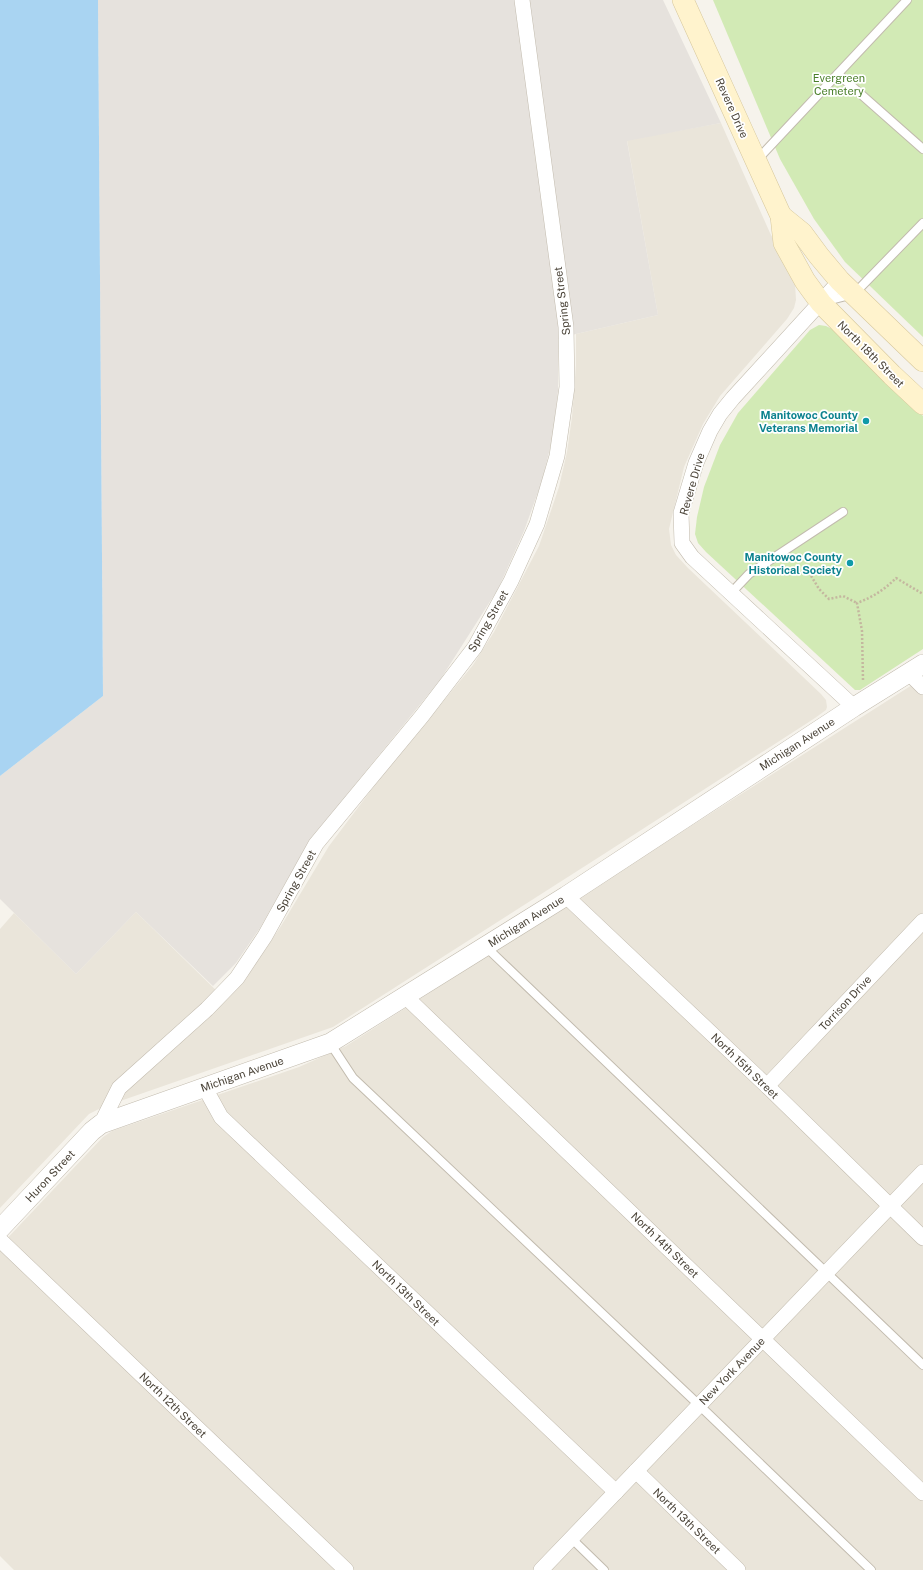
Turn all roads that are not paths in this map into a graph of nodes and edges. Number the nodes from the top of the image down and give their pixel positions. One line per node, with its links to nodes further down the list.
1 (522, 0): 25 (street, Spring Street)
2 (683, 0): 6 (main road, Revere Drive)
3 (907, 0): 4 (lane)
4 (838, 74): 5 (lane); 6 (lane)
5 (923, 149)
6 (756, 161): 7 (main road, Revere Drive)
7 (781, 216): 9 (main road, Revere Drive); 10 (main road, Revere Drive)
8 (923, 223): 9 (lane)
9 (847, 287): 10 (street, Revere Drive); 11 (main road)
10 (821, 303): 12 (main road, North 18th Street); 14 (street, Revere Drive)
11 (923, 361)
12 (923, 404)
13 (842, 512): 14 (lane)
14 (731, 593): 17 (street, Revere Drive)
15 (916, 669): 16 (street); 17 (street, Michigan Avenue)
16 (923, 687)
17 (854, 707): 18 (street, Michigan Avenue)
18 (566, 896): 20 (street, Michigan Avenue); 23 (street, North 15th Street)
19 (923, 921): 23 (street, Torrison Drive)
20 (485, 946): 21 (street, Michigan Avenue); 31 (lane)
21 (406, 997): 22 (street, Michigan Avenue); 32 (street, North 14th Street)
22 (330, 1043): 24 (street, Michigan Avenue); 34 (lane)
23 (767, 1086): 27 (street, North 15th Street)
24 (205, 1088): 25 (street, Michigan Avenue); 36 (street, North 13th Street)
25 (101, 1124): 28 (street, Huron Street)
26 (923, 1172): 27 (street, New York Avenue)
27 (890, 1206): 29 (street, North 15th Street); 31 (street, New York Avenue)
28 (0, 1229)
29 (923, 1238)
30 (0, 1240): 39 (street, North 12th Street)
31 (826, 1273): 32 (street, New York Avenue); 33 (lane)
32 (763, 1339): 34 (street, New York Avenue); 37 (street, North 14th Street)
33 (923, 1365)
34 (699, 1405): 35 (street, New York Avenue); 43 (lane)
35 (636, 1471): 36 (street, New York Avenue); 42 (street, North 13th Street)
36 (616, 1492): 38 (street, New York Avenue)
37 (923, 1493)
38 (572, 1539): 40 (street, New York Avenue); 41 (lane)
39 (346, 1570)
40 (541, 1570)
41 (604, 1570)
42 (738, 1570)
43 (871, 1570)

